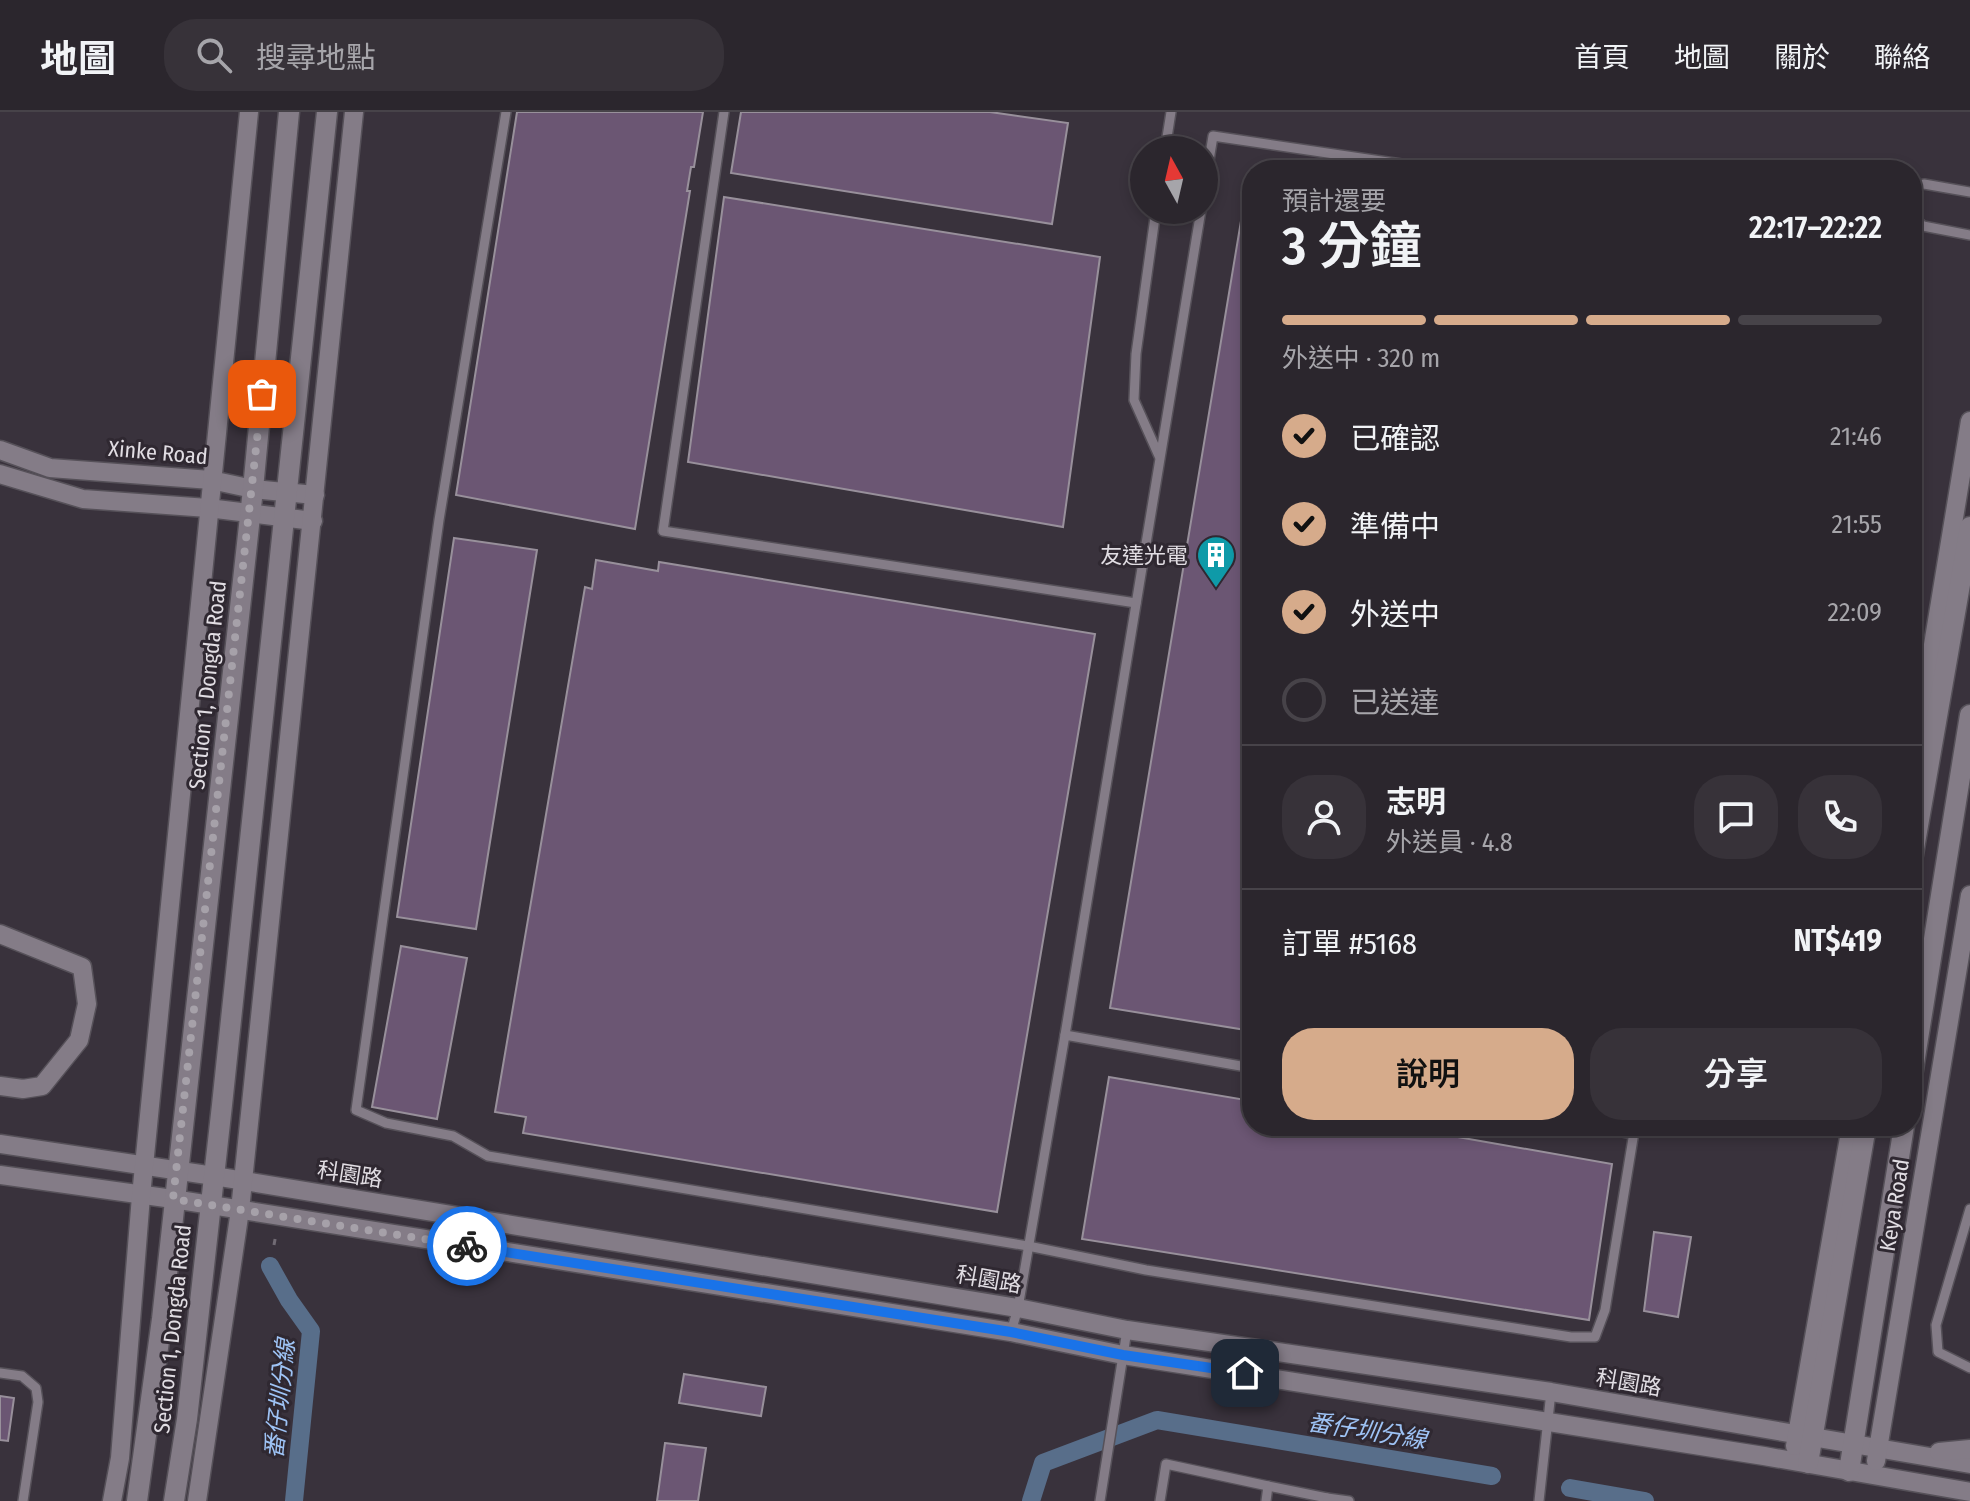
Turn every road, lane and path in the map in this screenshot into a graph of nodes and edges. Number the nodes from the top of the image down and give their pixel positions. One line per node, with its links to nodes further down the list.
1 (249, 112): 21 (street)
2 (289, 112): 22 (street, Section 1, Dongda Road)
3 (327, 112): 23 (street, Section 1, Dongda Road)
4 (354, 112): 24 (street)
5 (506, 112): 55 (lane)
6 (724, 112): 30 (lane)
7 (1171, 112): 8 (lane)
8 (1167, 136)
9 (1218, 137): 10 (lane)
10 (1375, 160)
11 (1922, 185): 12 (lane)
12 (1970, 192)
13 (1154, 224): 19 (lane)
14 (1199, 224): 19 (lane)
15 (1922, 225): 16 (lane)
16 (1970, 235)
17 (1970, 421): 31 (street)
18 (0, 450): 21 (street, Xinke Road)
19 (1160, 457): 30 (lane)
20 (0, 474): 25 (street)
21 (211, 480): 22 (street, Xinke Road); 25 (street)
22 (253, 489): 23 (street, Xinke Road); 26 (street, Section 1, Dongda Road)
23 (289, 491): 24 (street, Xinke Road); 27 (street, Section 1, Dongda Road)
24 (315, 495): 28 (street)
25 (208, 508): 26 (street); 45 (street)
26 (249, 514): 27 (street); 46 (street, Section 1, Dongda Road)
27 (286, 518): 28 (street); 48 (street, Section 1, Dongda Road)
28 (313, 521): 49 (street)
29 (1970, 527): 33 (street)
30 (1136, 603): 37 (lane)
31 (1922, 711)
32 (1970, 715): 36 (street)
33 (1922, 803)
34 (1970, 895): 66 (street, Keya Road)
35 (0, 934): 39 (street)
36 (1922, 1014)
37 (1065, 1035): 38 (lane); 55 (lane)
38 (1242, 1066)
39 (0, 1086)
40 (1633, 1136): 55 (lane)
41 (1850, 1136): 64 (street, Keya Road)
42 (1864, 1136): 64 (street, Keya Road)
43 (1902, 1136): 65 (street, Keya Road)
44 (0, 1144): 45 (street, 科園路)
45 (144, 1166): 46 (street, 科園路); 50 (street)
46 (177, 1171): 48 (street, 科園路); 51 (street, Section 1, Dongda Road)
47 (0, 1175): 50 (street)
48 (214, 1176): 49 (street, 科園路); 52 (street, Section 1, Dongda Road)
49 (243, 1180): 54 (street); 56 (street, 科園路)
50 (141, 1196): 51 (street); 77 (street)
51 (173, 1199): 52 (street); 78 (street, Section 1, Dongda Road)
52 (210, 1206): 54 (street); 79 (street, Section 1, Dongda Road)
53 (1970, 1209): 60 (lane)
54 (240, 1210): 58 (street); 80 (street)
55 (1028, 1246): 56 (lane)
56 (1018, 1308): 57 (street, 科園路); 58 (lane)
57 (1127, 1330): 59 (lane); 62 (street, 科園路)
58 (1011, 1332): 59 (street)
59 (1123, 1355): 63 (street); 81 (lane)
60 (1970, 1368)
61 (0, 1373): 76 (lane)
62 (1551, 1392): 63 (lane); 64 (street, 科園路)
63 (1549, 1421): 69 (street); 85 (lane)
64 (1806, 1436): 65 (street, 科園路); 69 (street, Keya Road)
65 (1853, 1444): 66 (street, 科園路); 71 (street, Keya Road)
66 (1878, 1448): 68 (street, 科園路); 72 (street, Keya Road)
67 (1970, 1449): 68 (street)
68 (1913, 1454): 70 (street, 科園路)
69 (1800, 1462): 71 (street)
70 (1970, 1464)
71 (1849, 1471): 72 (street)
72 (1874, 1475): 74 (street)
73 (1268, 1486): 75 (lane); 82 (lane); 83 (lane)
74 (1970, 1492)
75 (1326, 1500): 84 (lane)
76 (23, 1501)
77 (112, 1501)
78 (137, 1501)
79 (174, 1501)
80 (197, 1501)
81 (1100, 1501)
82 (1160, 1501)
83 (1266, 1501)
84 (1349, 1501)
85 (1539, 1501)

